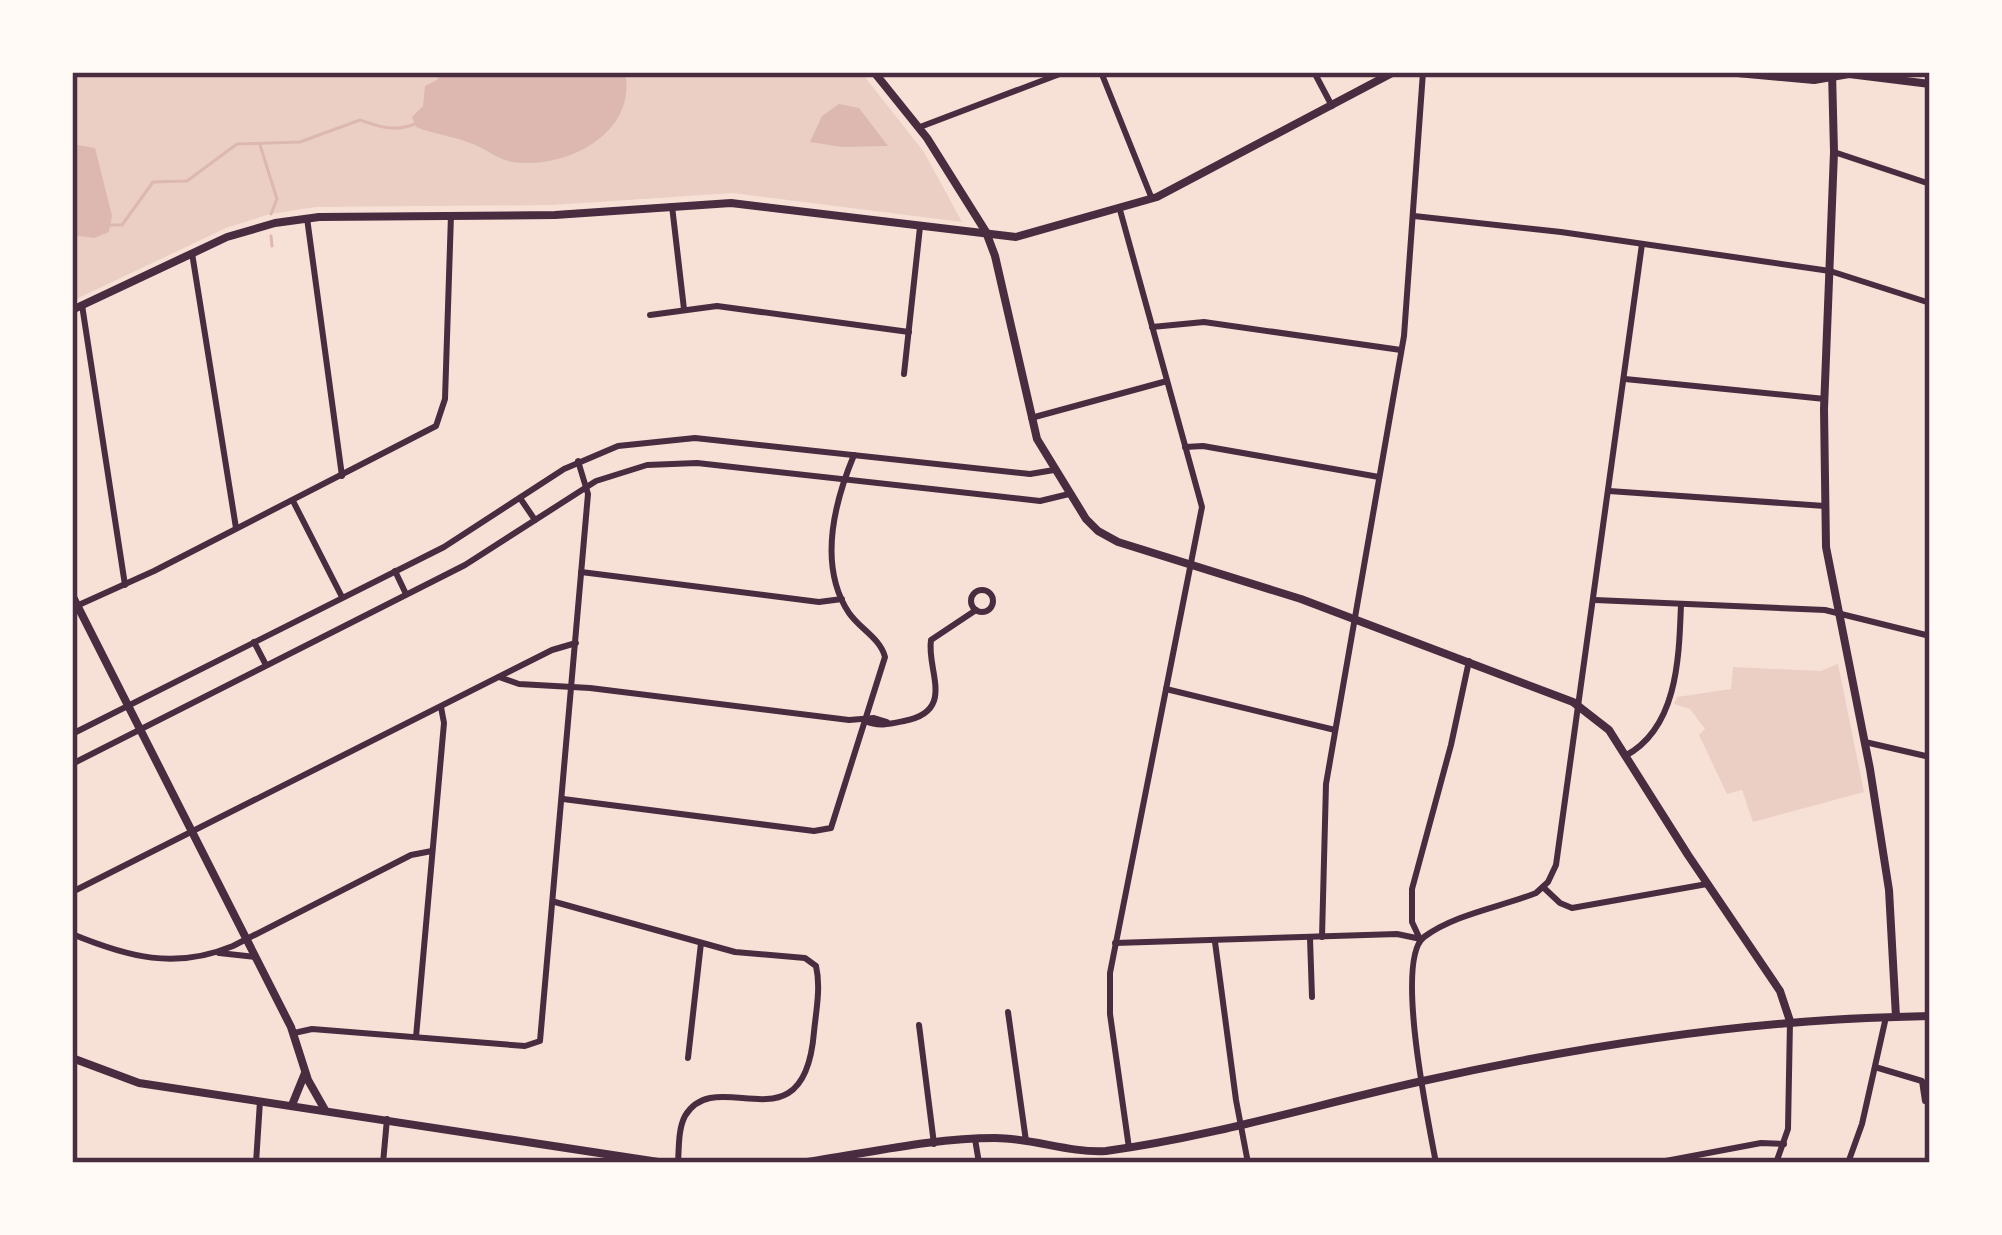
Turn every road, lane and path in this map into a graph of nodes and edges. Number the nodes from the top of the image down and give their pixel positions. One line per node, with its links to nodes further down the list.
1 (874, 72): 11 (street)
2 (1064, 72): 11 (street)
3 (1101, 72): 14 (street)
4 (1314, 72): 10 (street)
5 (1394, 72): 10 (street)
6 (1423, 72): 18 (street)
7 (1726, 72): 8 (street)
8 (1832, 74): 9 (street); 12 (street)
9 (1930, 83)
10 (1333, 106): 14 (street)
11 (920, 127): 21 (street)
12 (1834, 152): 13 (street); 24 (street)
13 (1930, 184)
14 (1152, 199): 16 (street)
15 (672, 206): 17 (street); 20 (street); 27 (street)
16 (1120, 210): 21 (street); 29 (street)
17 (451, 215): 19 (street); 41 (street)
18 (1413, 216): 22 (street); 31 (street)
19 (307, 218): 23 (street); 41 (street)
20 (920, 227): 21 (street); 30 (street)
21 (988, 236): 36 (street)
22 (1642, 244): 24 (street); 33 (street)
23 (192, 253): 26 (street); 51 (street)
24 (1830, 271): 25 (street); 35 (street)
25 (1930, 303)
26 (77, 308): 55 (street)
27 (684, 310): 28 (street); 30 (street)
28 (650, 315)
29 (1152, 327): 31 (street); 34 (street)
30 (908, 332): 32 (street)
31 (1401, 350): 42 (street)
32 (904, 374)
33 (1624, 379): 35 (street); 45 (street)
34 (1167, 381): 36 (street); 37 (street)
35 (1825, 399): 49 (street)
36 (1030, 419): 40 (street)
37 (1185, 447): 42 (street); 52 (street)
38 (854, 455): 39 (street); 40 (street); 43 (street)
39 (578, 461): 44 (street); 47 (street)
40 (1054, 470): 46 (street)
41 (342, 476): 48 (street)
42 (1379, 477): 65 (street)
43 (844, 479): 44 (street); 46 (street); 59 (street)
44 (588, 485): 50 (street); 54 (street)
45 (1609, 490): 49 (street); 60 (street)
46 (1069, 494): 52 (street)
47 (520, 498): 50 (street); 53 (street)
48 (293, 501): 51 (street); 58 (street)
49 (1825, 506): 64 (street)
50 (535, 520): 56 (street)
51 (236, 530): 55 (street)
52 (1191, 565): 65 (street); 73 (street)
53 (395, 571): 56 (street); 58 (street)
54 (581, 572): 59 (street); 68 (street)
55 (124, 585): 62 (street)
56 (406, 594): 70 (street)
57 (72, 595): 62 (street)
58 (342, 597): 67 (street)
59 (842, 599): 77 (street)
60 (1594, 600): 61 (street); 76 (street)
61 (1681, 604): 64 (street); 82 (street)
62 (75, 607): 74 (street)
63 (976, 610): 77 (street)
64 (1837, 611): 66 (street); 81 (street)
65 (1355, 619): 69 (street); 79 (street)
66 (1930, 636)
67 (254, 642): 70 (street); 74 (street)
68 (576, 643): 71 (street); 72 (street)
69 (1469, 661): 76 (street); 96 (street)
70 (266, 665): 78 (street)
71 (499, 677): 72 (street); 75 (street)
72 (572, 688): 77 (street); 85 (street)
73 (1166, 689): 79 (street); 99 (street)
74 (128, 706): 78 (street); 80 (street)
75 (441, 706): 86 (street); 87 (street)
76 (1580, 707): 82 (street); 89 (street)
77 (866, 721): 85 (street)
78 (140, 729): 84 (street); 86 (street)
79 (1335, 730): 93 (street)
80 (72, 734)
81 (1864, 742): 83 (street); 105 (street)
82 (1625, 756): 88 (street)
83 (1930, 757)
84 (72, 764)
85 (563, 799): 91 (street)
86 (192, 832): 90 (street); 95 (street)
87 (432, 850): 95 (street); 109 (street)
88 (1707, 884): 89 (street); 106 (street)
89 (1544, 887): 96 (street)
90 (72, 892)
91 (555, 902): 98 (street); 109 (street)
92 (72, 934): 100 (street)
93 (1322, 937): 94 (street); 96 (street)
94 (1310, 938): 97 (street); 102 (street)
95 (247, 939): 100 (street); 101 (street)
96 (1421, 940): 114 (street)
97 (1215, 942): 99 (street); 120 (street)
98 (701, 943): 111 (street); 129 (street)
99 (1115, 943): 125 (street)
100 (215, 953): 101 (street)
101 (256, 957): 108 (street)
102 (1312, 997)
103 (1008, 1012): 122 (street)
104 (1930, 1016): 105 (street)
105 (1891, 1017): 106 (street); 112 (street)
106 (1790, 1021): 114 (street); 124 (street)
107 (919, 1025): 123 (street)
108 (294, 1033): 109 (street); 113 (street)
109 (416, 1037)
110 (72, 1058): 115 (street)
111 (688, 1058)
112 (1875, 1067): 116 (street); 136 (street)
113 (305, 1072): 117 (street); 118 (street)
114 (1421, 1081): 120 (street); 133 (street)
115 (260, 1100): 117 (street); 126 (street)
116 (1925, 1101)
117 (292, 1105): 118 (street)
118 (325, 1110): 119 (street)
119 (386, 1120): 127 (street); 128 (street)
120 (1240, 1123): 125 (street); 132 (street)
121 (975, 1139): 122 (street); 123 (street); 131 (street)
122 (1026, 1141): 125 (street)
123 (934, 1144): 130 (street)
124 (1784, 1144): 134 (street); 135 (street)
125 (1129, 1148)
126 (256, 1163)
127 (383, 1163)
128 (665, 1163)
129 (678, 1163)
130 (800, 1163)
131 (980, 1163)
132 (1249, 1163)
133 (1436, 1163)
134 (1655, 1163)
135 (1776, 1163)
136 (1848, 1163)

